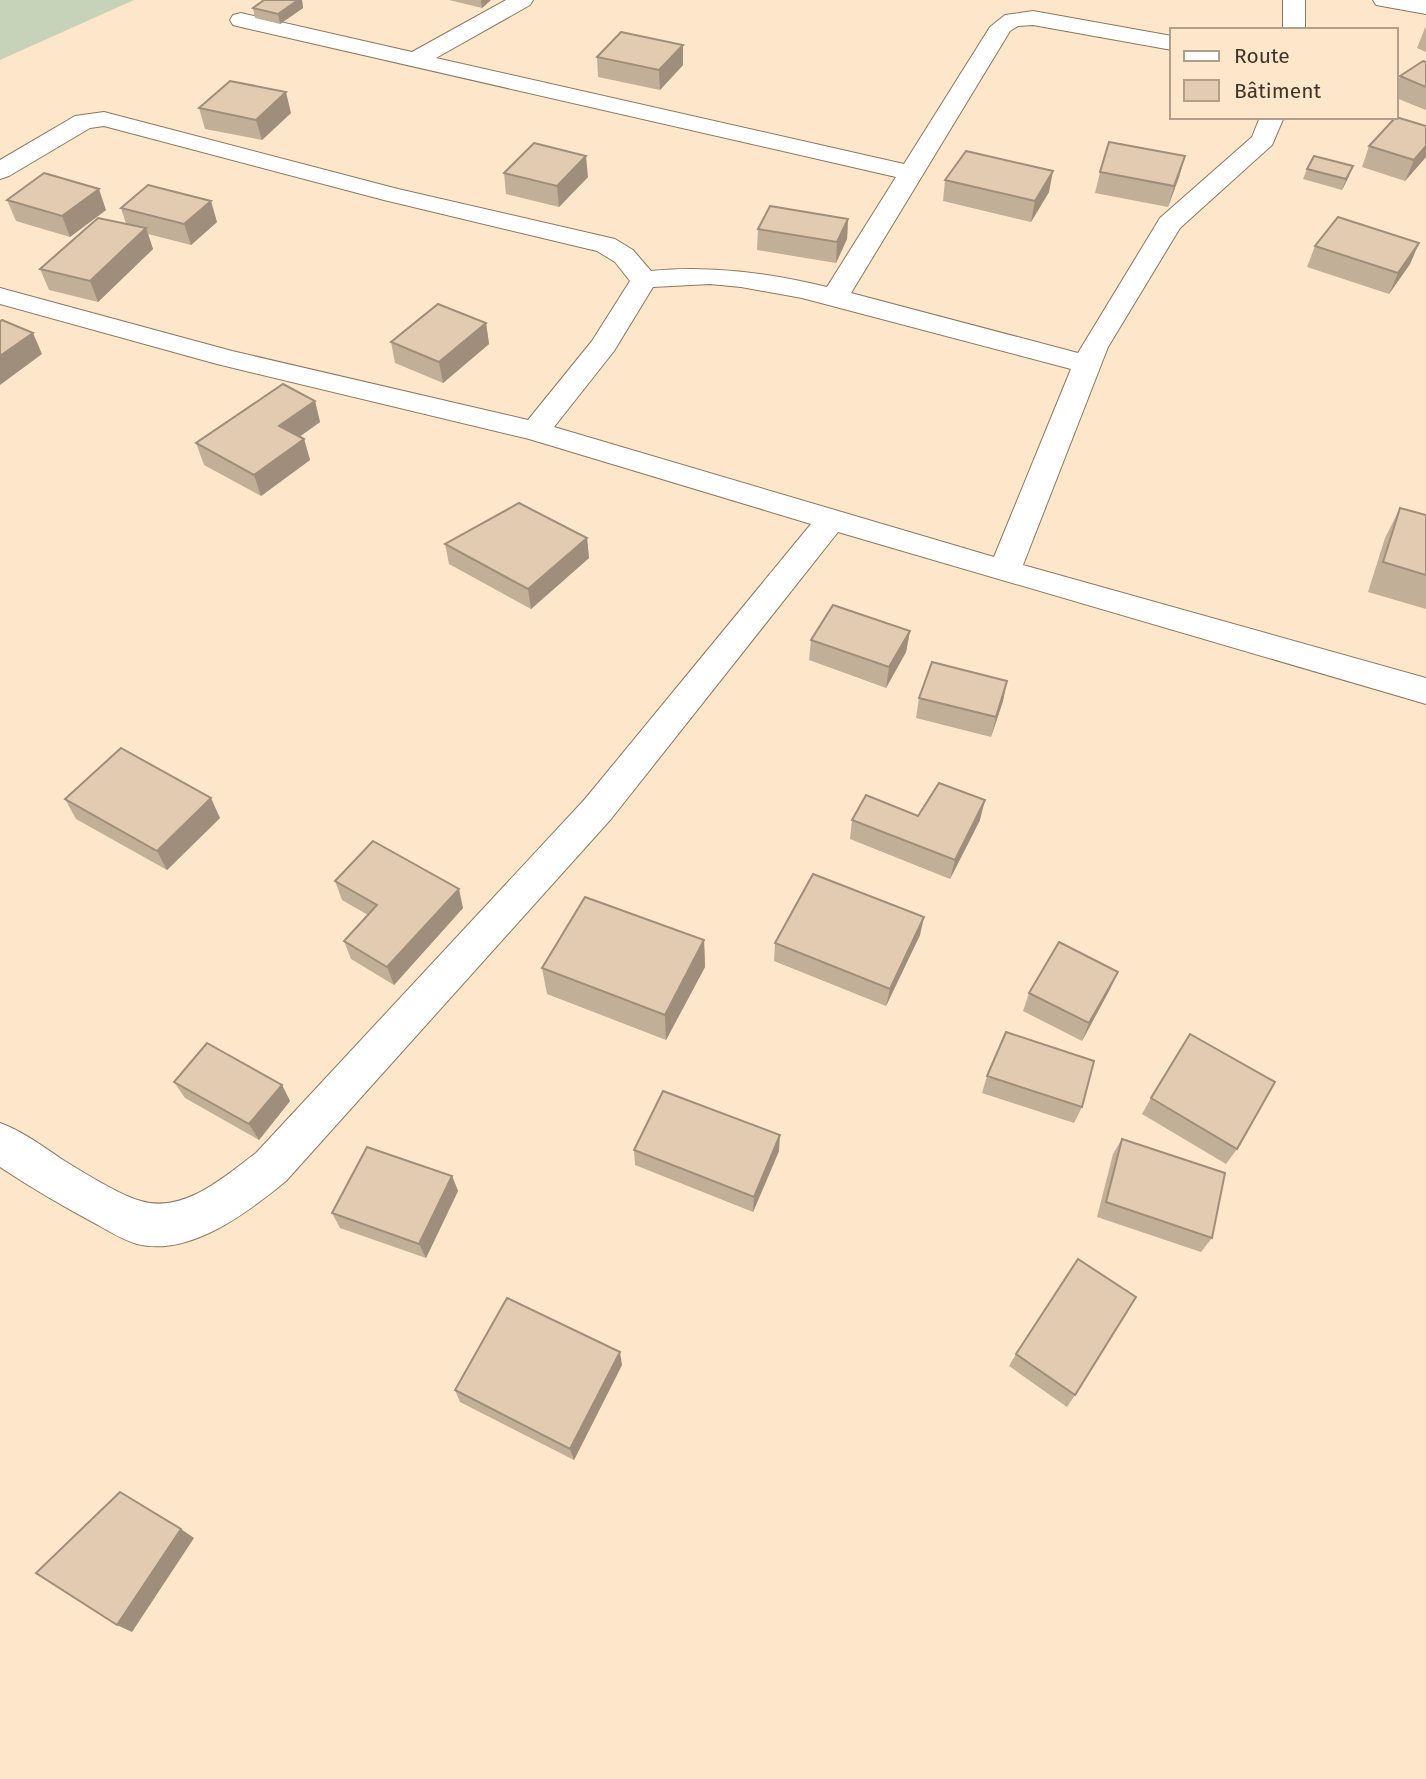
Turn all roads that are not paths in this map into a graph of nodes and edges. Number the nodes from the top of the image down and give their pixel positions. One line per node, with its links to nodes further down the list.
1 (522, 0): 8 (street)
2 (1294, 0): 6 (street)
3 (1384, 0): 4 (street)
4 (1426, 7)
5 (241, 20): 8 (street)
6 (1294, 28)
7 (1170, 43): 11 (street)
8 (415, 60): 11 (street)
9 (1271, 119): 15 (street)
10 (0, 170): 12 (street)
11 (911, 173): 14 (street)
12 (644, 280): 14 (street); 16 (street)
13 (0, 296): 16 (street)
14 (834, 298): 15 (street)
15 (1087, 365): 18 (street)
16 (535, 431): 17 (street)
17 (832, 519): 18 (street); 20 (street)
18 (1004, 571): 19 (street)
19 (1426, 691)
20 (0, 1143)

